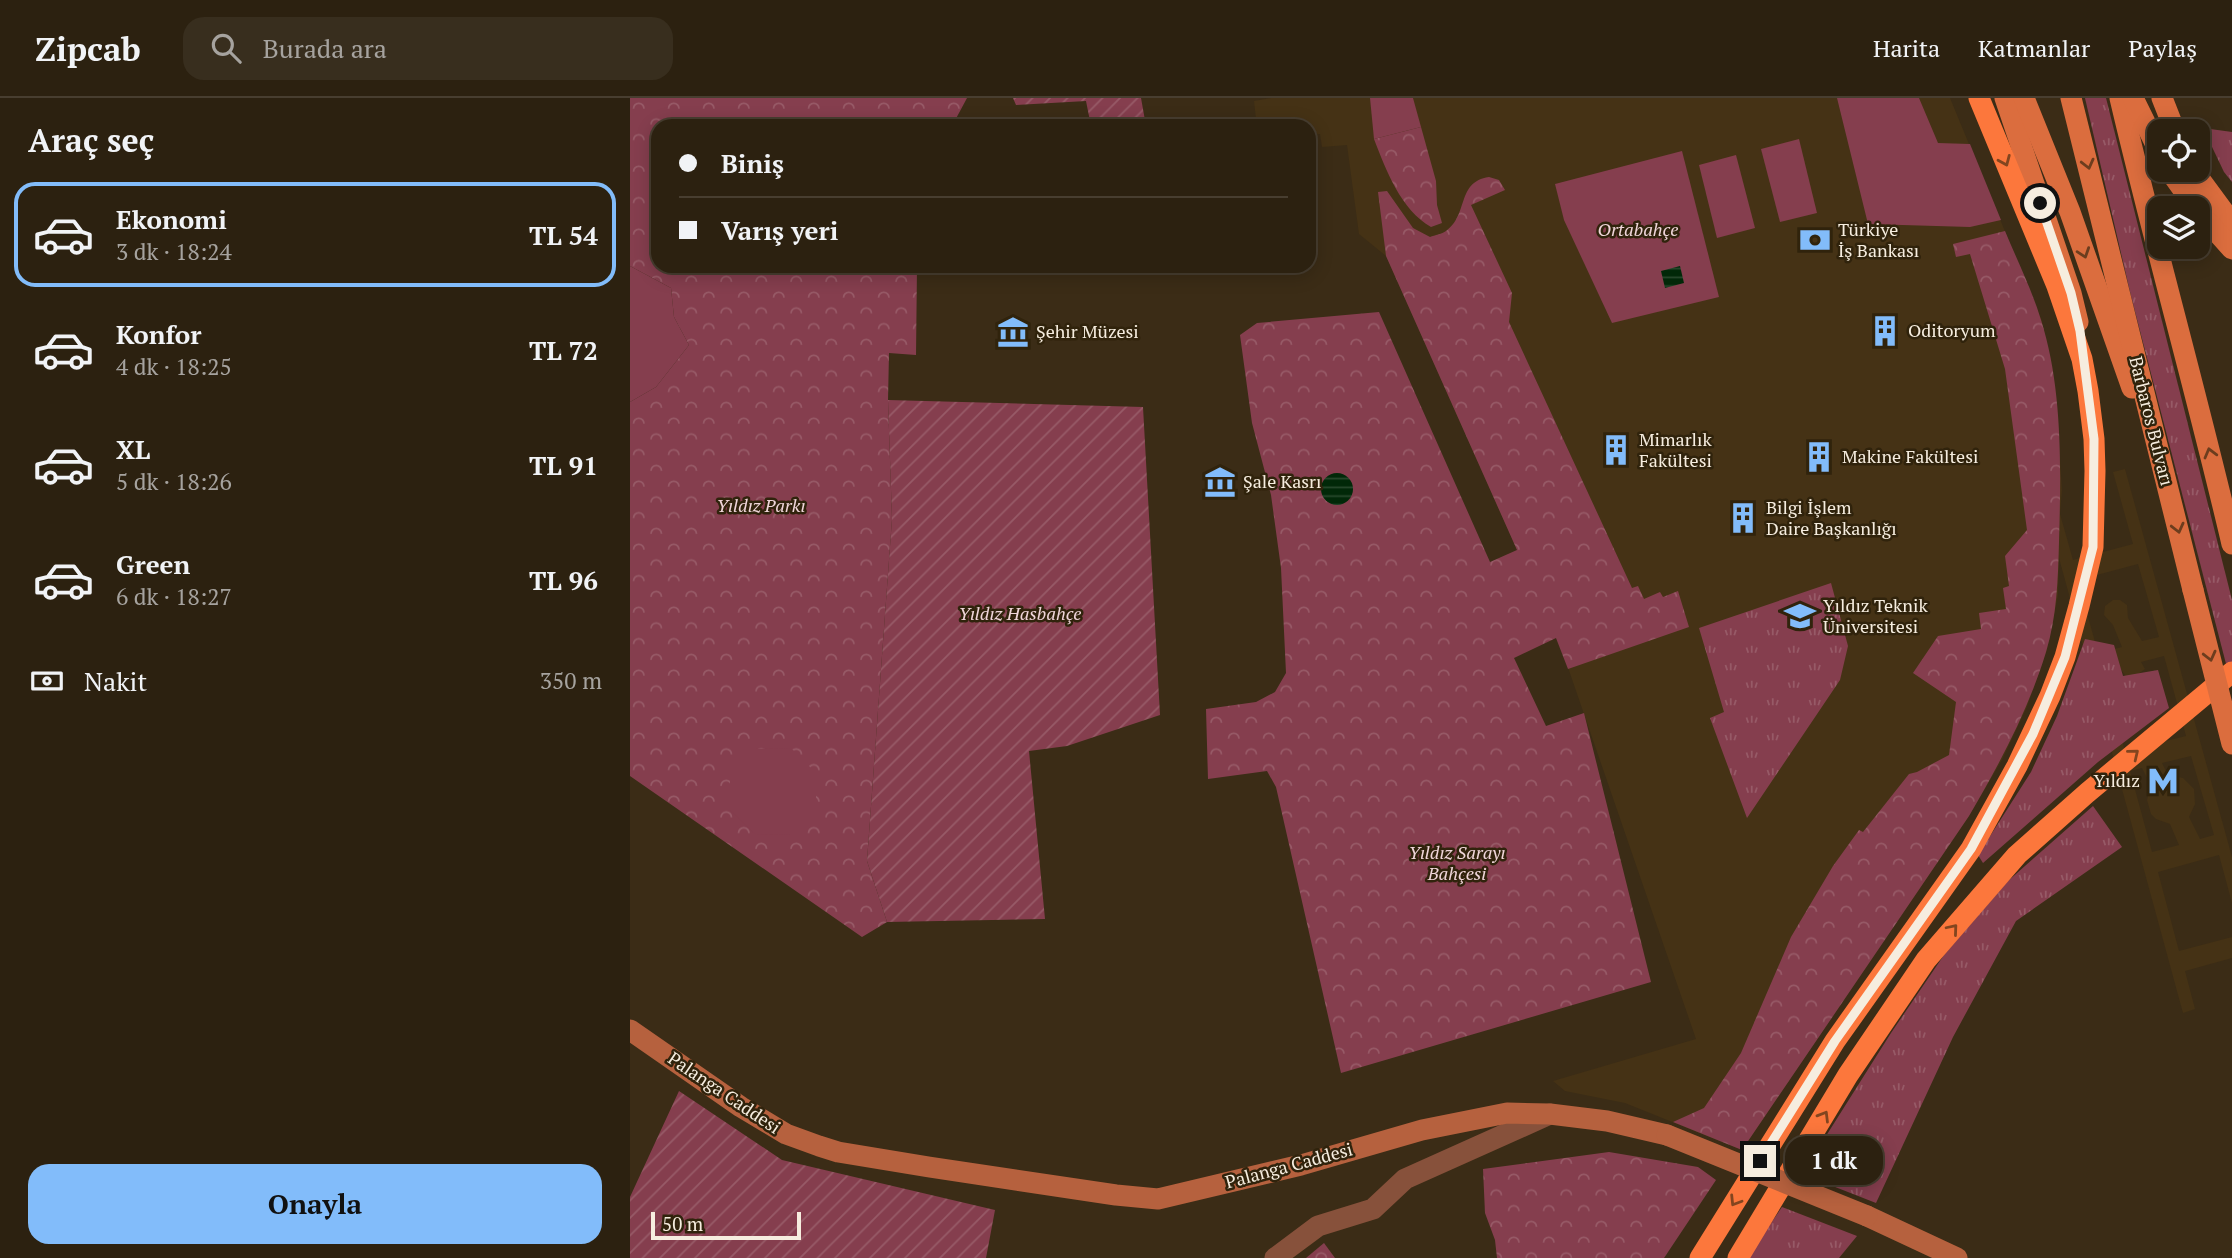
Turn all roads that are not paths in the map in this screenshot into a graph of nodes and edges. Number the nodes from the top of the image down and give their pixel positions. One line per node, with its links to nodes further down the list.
1 (1979, 98): 14 (highway, one-way to 14)
2 (2005, 98): 14 (main road)
3 (2024, 98): 15 (main road, one-way to 15)
4 (2071, 98): 15 (main road, Barbaros Bulvarı, one-way to 15)
5 (2120, 98): 16 (main road, one-way to 5)
6 (2133, 98): 9 (main road)
7 (2162, 98): 8 (main road)
8 (2170, 119)
9 (2147, 127)
10 (2202, 182): 11 (main road)
11 (2232, 223)
12 (2210, 224): 13 (main road)
13 (2232, 249)
14 (2082, 359): 22 (highway, one-way to 22)
15 (2150, 417): 18 (main road, Barbaros Bulvarı, one-way to 18, bridge)
16 (2232, 544)
17 (2232, 672): 23 (highway, one-way to 17)
18 (2232, 744)
19 (630, 1030): 20 (main road, Palanga Caddesi)
20 (1549, 1114): 21 (street); 24 (main road, Palanga Caddesi, bridge)
21 (1275, 1258)
22 (1700, 1258)
23 (1738, 1258)
24 (1957, 1258)

